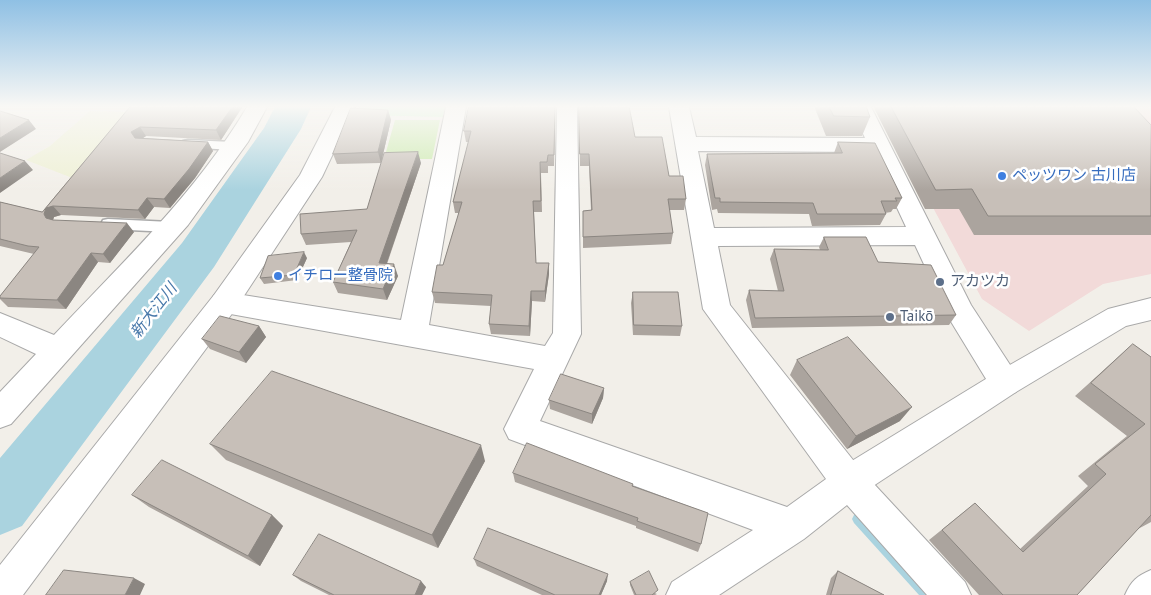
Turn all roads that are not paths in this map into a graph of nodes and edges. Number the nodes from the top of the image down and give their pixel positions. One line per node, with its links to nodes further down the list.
1 (240, 135): 10 (street)
2 (331, 135): 15 (street)
3 (451, 135): 18 (street)
4 (567, 135): 20 (street)
5 (685, 135): 8 (street)
6 (874, 135): 9 (street)
7 (175, 143): 10 (lane)
8 (687, 144): 9 (street); 14 (street)
9 (879, 145): 13 (street)
10 (233, 146): 12 (street)
11 (97, 224): 12 (lane)
12 (171, 227): 19 (street)
13 (924, 236): 14 (street); 21 (street)
14 (704, 238): 23 (street)
15 (224, 303): 18 (street); 26 (street)
16 (1151, 309): 21 (street)
17 (0, 324): 19 (street)
18 (413, 334): 20 (street)
19 (59, 351): 22 (street)
20 (553, 360): 24 (street)
21 (1005, 383): 23 (street)
22 (0, 414)
23 (849, 482): 24 (street); 28 (street)
24 (791, 526): 27 (street)
25 (1151, 589): 29 (street)
26 (0, 595)
27 (685, 595)
28 (952, 595)
29 (1144, 595)

